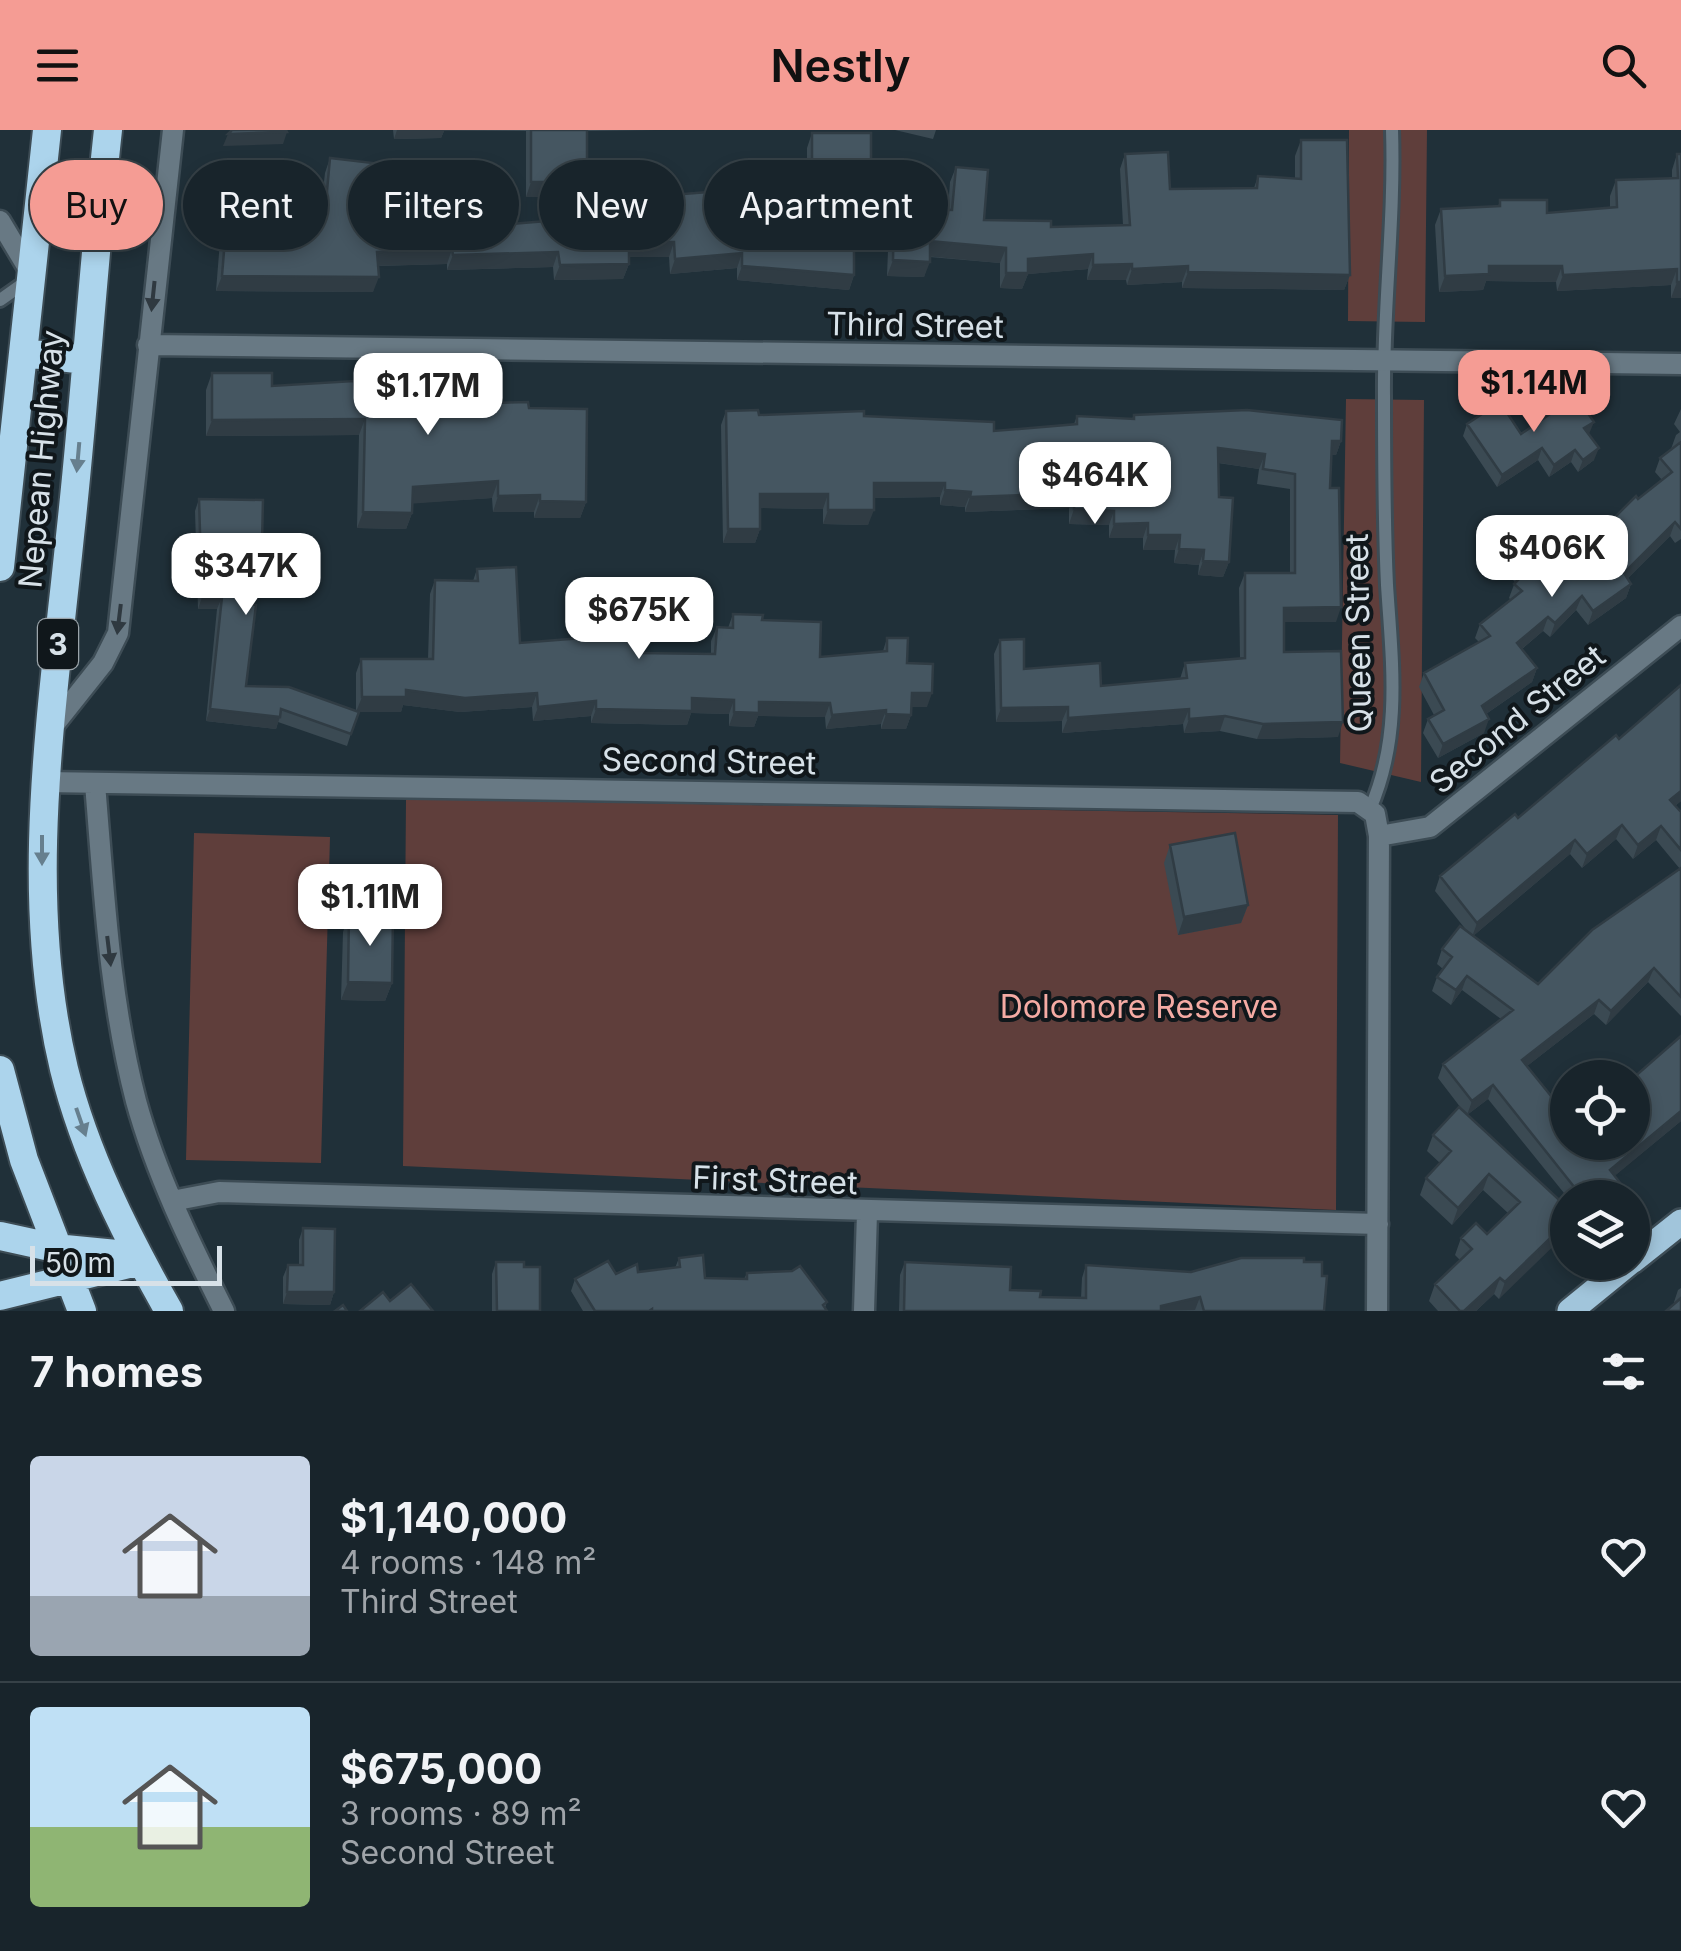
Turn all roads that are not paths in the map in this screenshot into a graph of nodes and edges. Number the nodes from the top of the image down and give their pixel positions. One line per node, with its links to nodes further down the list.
1 (47, 130): 6 (highway, Nepean Highway)
2 (108, 130): 10 (highway, Nepean Highway / 3)
3 (172, 130): 8 (street, one-way to 8)
4 (1392, 130): 11 (lane, Queen Street)
5 (0, 222): 6 (street)
6 (31, 276): 7 (lane); 9 (highway, Nepean Highway)
7 (0, 300)
8 (148, 346): 11 (street, Third Street); 16 (street, one-way to 16)
9 (17, 353): 10 (highway); 13 (highway, Nepean Highway)
10 (86, 360): 16 (highway, Nepean Highway / 3, one-way to 16)
11 (1384, 360): 12 (street, Third Street); 19 (lane, Queen Street)
12 (1681, 364)
13 (3, 469): 14 (highway, Nepean Highway)
14 (0, 567)
15 (1681, 626): 20 (street, Second Street)
16 (49, 731): 17 (highway, Nepean Highway / 3)
17 (45, 782): 18 (street, Second Street); 30 (highway, Nepean Highway / 3, one-way to 30)
18 (95, 784): 19 (street, Second Street); 23 (street, one-way to 23)
19 (1370, 809): 20 (street)
20 (1380, 836): 26 (street)
21 (0, 1070): 22 (highway)
22 (5, 1130): 29 (highway)
23 (172, 1201): 24 (street, First Street); 36 (street)
24 (867, 1213): 26 (street, First Street); 37 (street)
25 (1681, 1222): 28 (main road)
26 (1378, 1224): 38 (street)
27 (0, 1236): 29 (highway)
28 (1650, 1247)
29 (56, 1248): 30 (highway); 32 (highway)
30 (140, 1259): 32 (highway); 35 (highway, Nepean Highway / 3)
31 (1609, 1280): 39 (main road)
32 (68, 1281): 33 (highway); 34 (highway)
33 (0, 1296)
34 (82, 1311)
35 (169, 1311)
36 (224, 1311)
37 (864, 1311)
38 (1377, 1311)
39 (1570, 1311)

